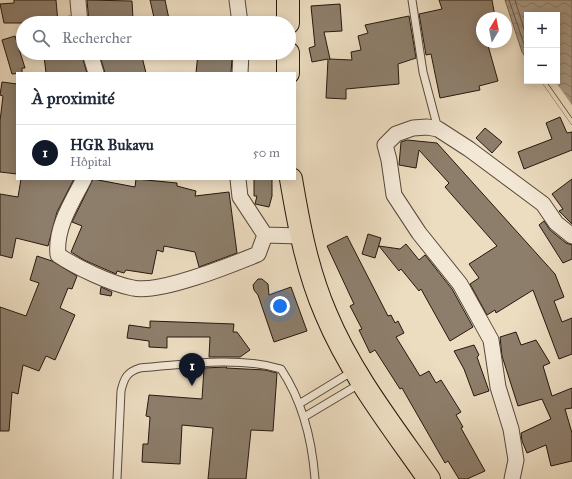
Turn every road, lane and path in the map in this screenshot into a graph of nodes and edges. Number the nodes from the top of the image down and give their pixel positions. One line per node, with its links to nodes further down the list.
1 (237, 0): 6 (street)
2 (288, 0): 7 (highway)
3 (412, 0): 14 (lane)
4 (78, 1): 5 (street)
5 (79, 16)
6 (239, 16)
7 (288, 16)
8 (92, 60): 11 (street)
9 (241, 60): 12 (street)
10 (288, 60): 13 (highway)
11 (96, 72)
12 (240, 72)
13 (288, 72)
14 (438, 129): 20 (street); 27 (street)
15 (84, 180): 18 (street)
16 (238, 180): 18 (street)
17 (292, 180): 19 (highway)
18 (265, 235): 19 (street)
19 (300, 236): 21 (highway)
20 (572, 236)
21 (358, 376): 22 (lane); 23 (lane); 26 (highway)
22 (299, 404): 23 (lane); 24 (lane)
23 (304, 417): 25 (lane)
24 (117, 479)
25 (315, 479)
26 (429, 479)
27 (512, 479)

